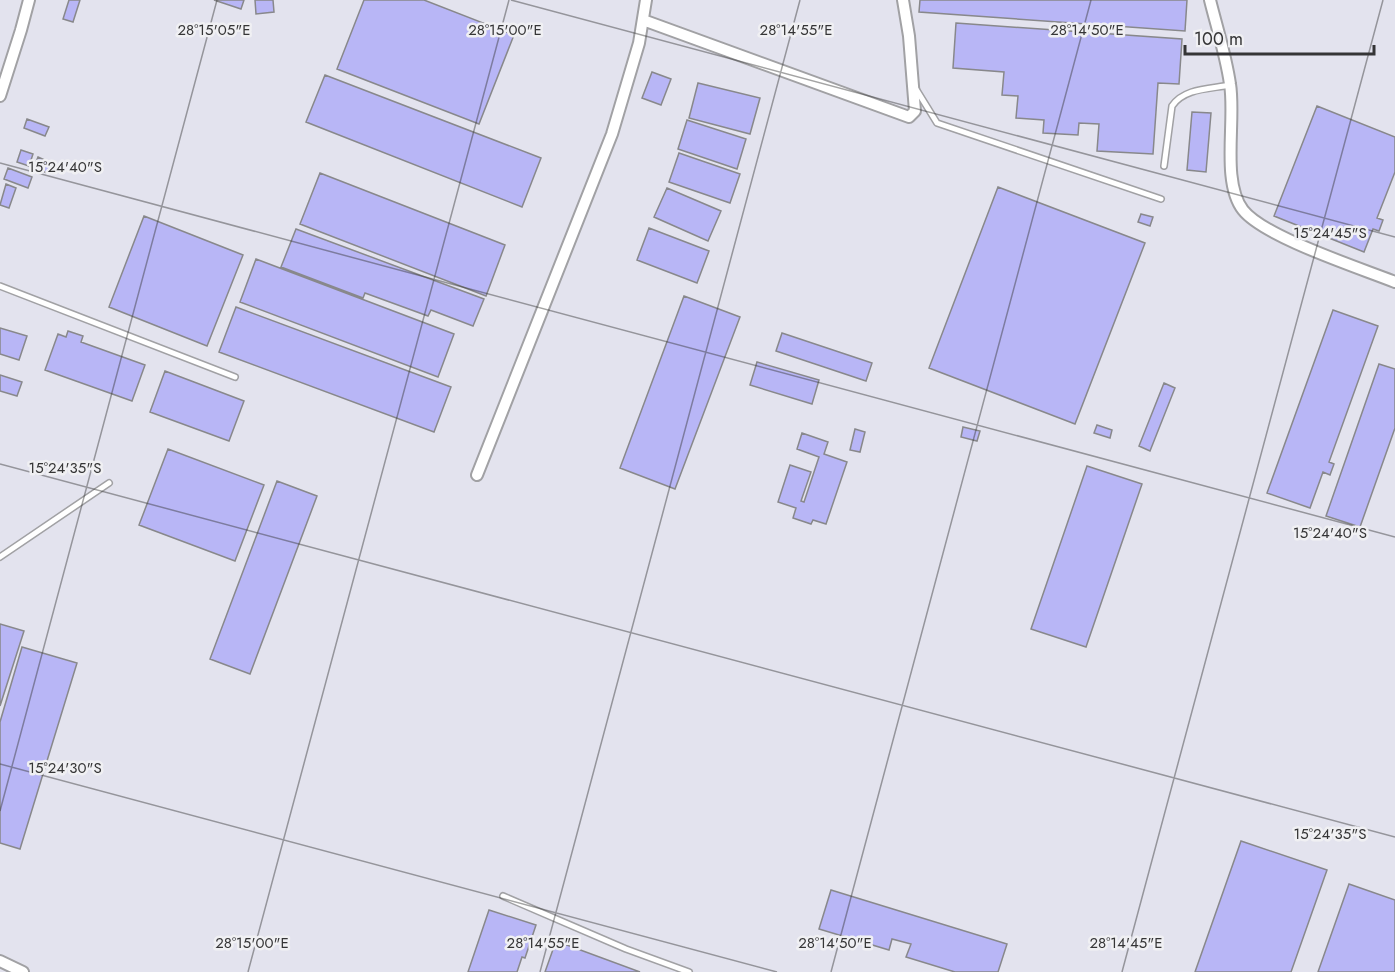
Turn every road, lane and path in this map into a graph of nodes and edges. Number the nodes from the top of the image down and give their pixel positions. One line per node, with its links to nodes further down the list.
1 (29, 0): 8 (street)
2 (646, 0): 5 (street)
3 (903, 0): 6 (street)
4 (1210, 0): 7 (street)
5 (643, 20): 6 (street); 14 (street)
6 (914, 85): 10 (lane)
7 (1230, 85): 9 (lane); 11 (street)
8 (0, 96)
9 (1164, 166)
10 (1161, 199)
11 (1395, 282)
12 (0, 286): 13 (lane)
13 (235, 377)
14 (477, 475)
15 (109, 483): 16 (lane)
16 (0, 557)
17 (503, 896): 20 (lane)
18 (0, 961): 19 (street)
19 (23, 972)
20 (689, 972)

